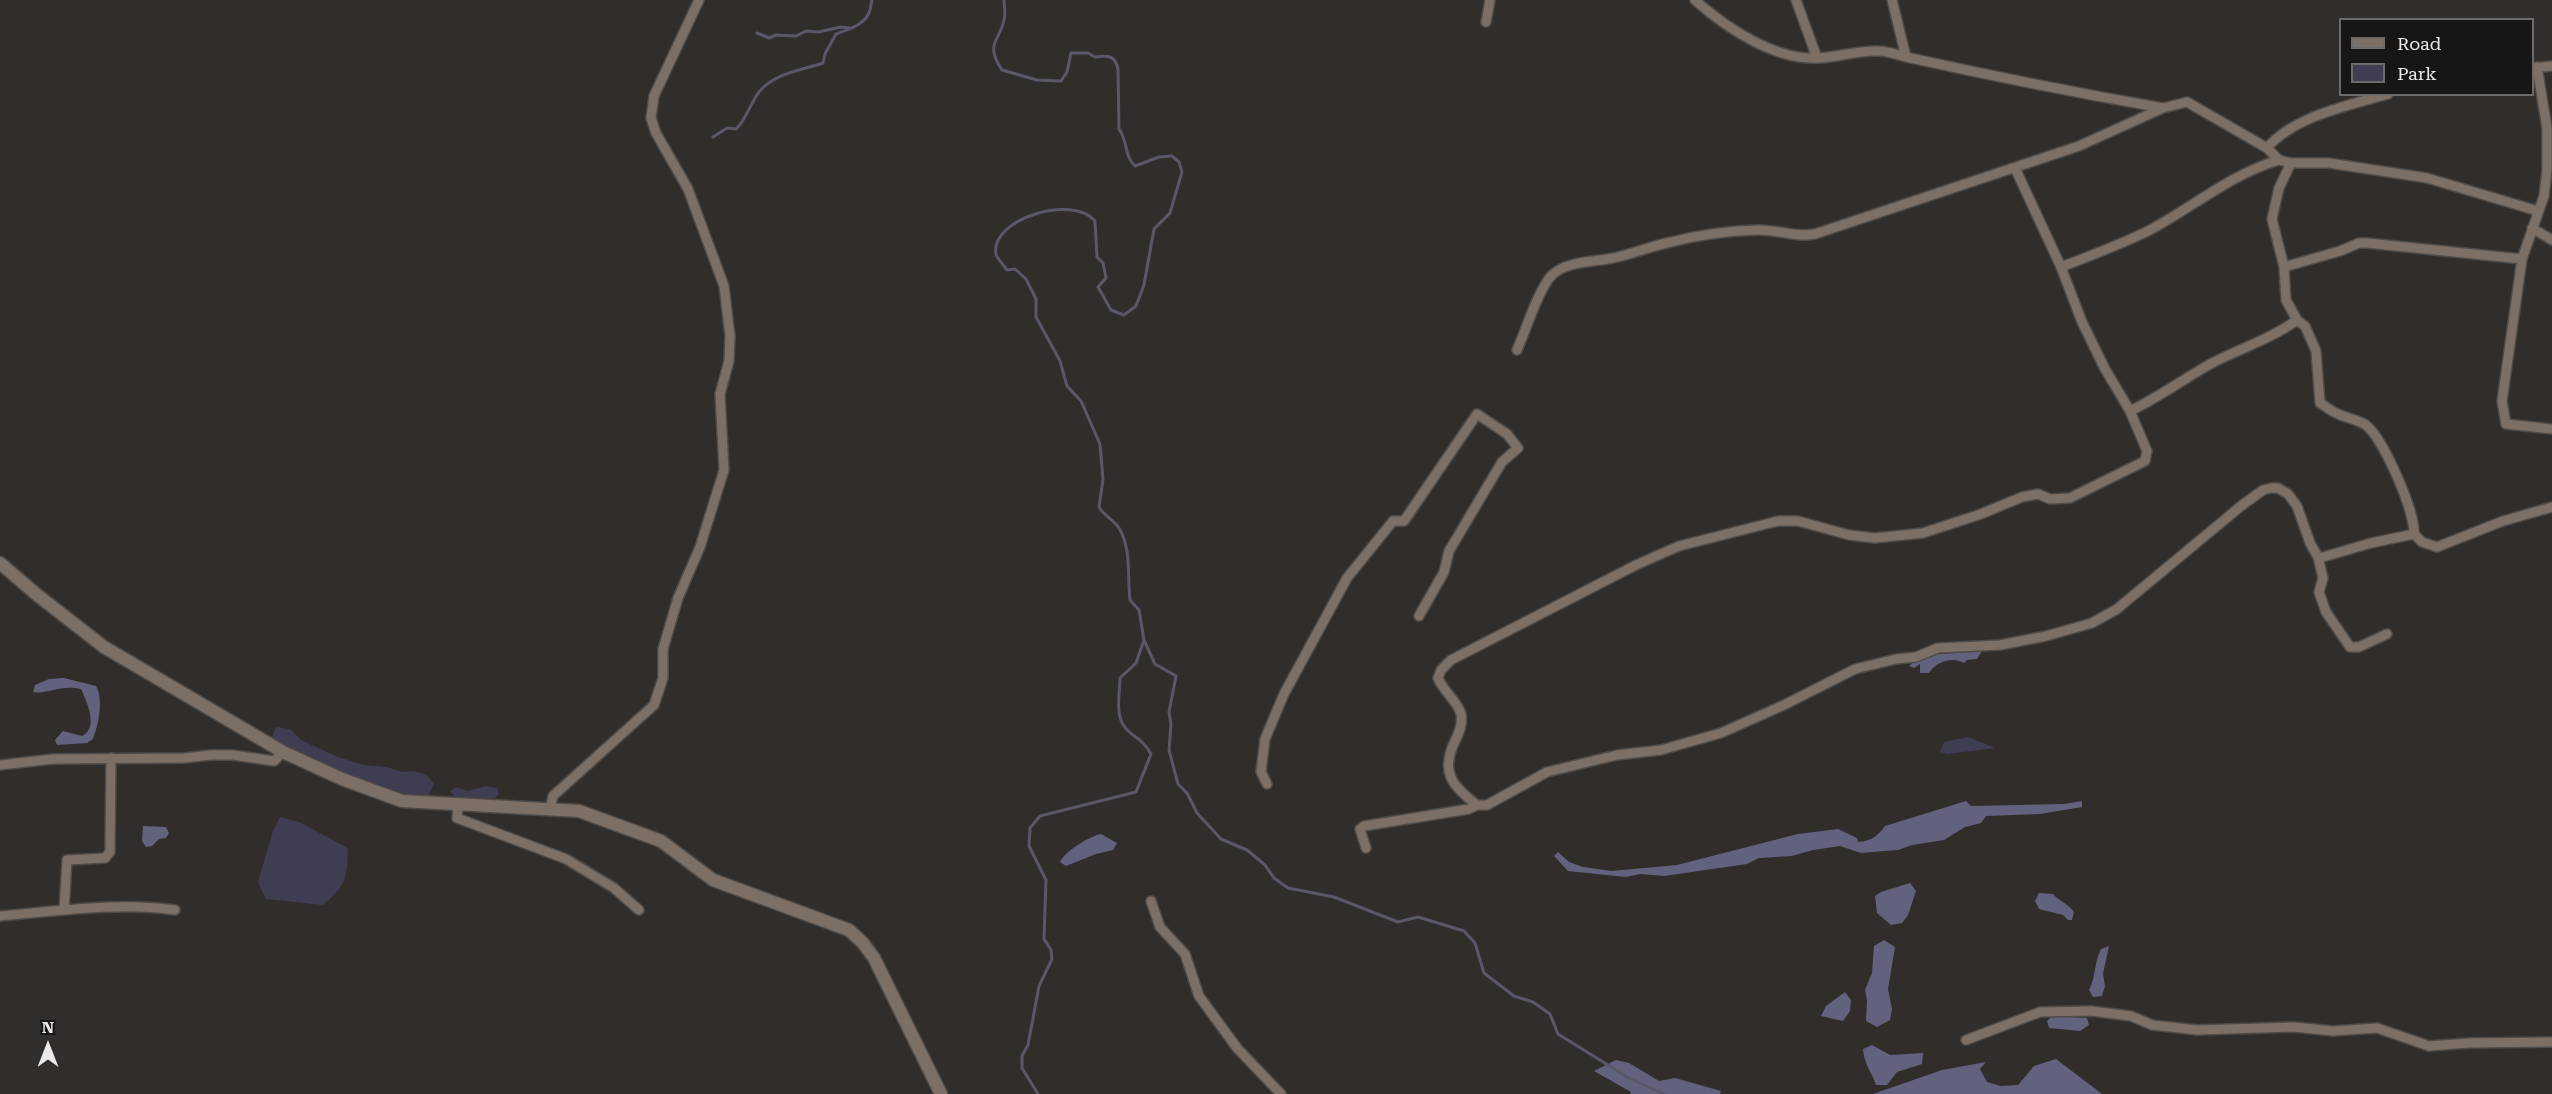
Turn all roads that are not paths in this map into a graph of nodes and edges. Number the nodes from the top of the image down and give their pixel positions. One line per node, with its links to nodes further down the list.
1 (699, 0): 39 (street)
2 (1490, 0): 6 (street)
3 (1695, 0): 8 (street)
4 (1796, 0): 8 (street)
5 (1892, 0): 7 (street)
6 (1486, 22)
7 (1906, 57): 8 (street); 12 (street)
8 (1817, 58)
9 (2552, 66): 10 (street)
10 (2535, 67): 17 (street)
11 (2381, 96): 13 (street)
12 (2163, 108): 13 (street); 16 (street)
13 (2267, 148): 14 (street)
14 (2279, 160): 15 (street); 21 (street)
15 (2291, 163): 17 (street); 22 (street)
16 (2015, 168): 21 (street); 24 (street)
17 (2538, 211): 18 (street)
18 (2532, 228): 19 (street); 20 (street)
19 (2552, 240)
20 (2522, 259): 22 (street); 26 (street)
21 (2061, 267): 25 (street)
22 (2284, 267): 23 (street)
23 (2297, 320): 25 (street); 28 (street)
24 (1517, 350)
25 (2130, 411): 38 (street)
26 (2552, 429)
27 (2552, 507): 28 (street)
28 (2414, 534): 29 (street)
29 (2318, 557): 32 (street); 38 (street)
30 (0, 563): 33 (street)
31 (1419, 616): 36 (street)
32 (2386, 634)
33 (283, 752): 34 (street); 37 (street)
34 (111, 758): 35 (street); 42 (street)
35 (0, 765)
36 (1267, 784)
37 (458, 805): 39 (street); 44 (street)
38 (1477, 805): 40 (street)
39 (550, 809): 49 (street)
40 (1366, 848)
41 (1151, 901): 48 (street)
42 (64, 910): 43 (street); 45 (street)
43 (175, 910)
44 (639, 910)
45 (0, 916)
46 (1966, 1040): 47 (street)
47 (2552, 1042)
48 (1275, 1092)
49 (941, 1094)

